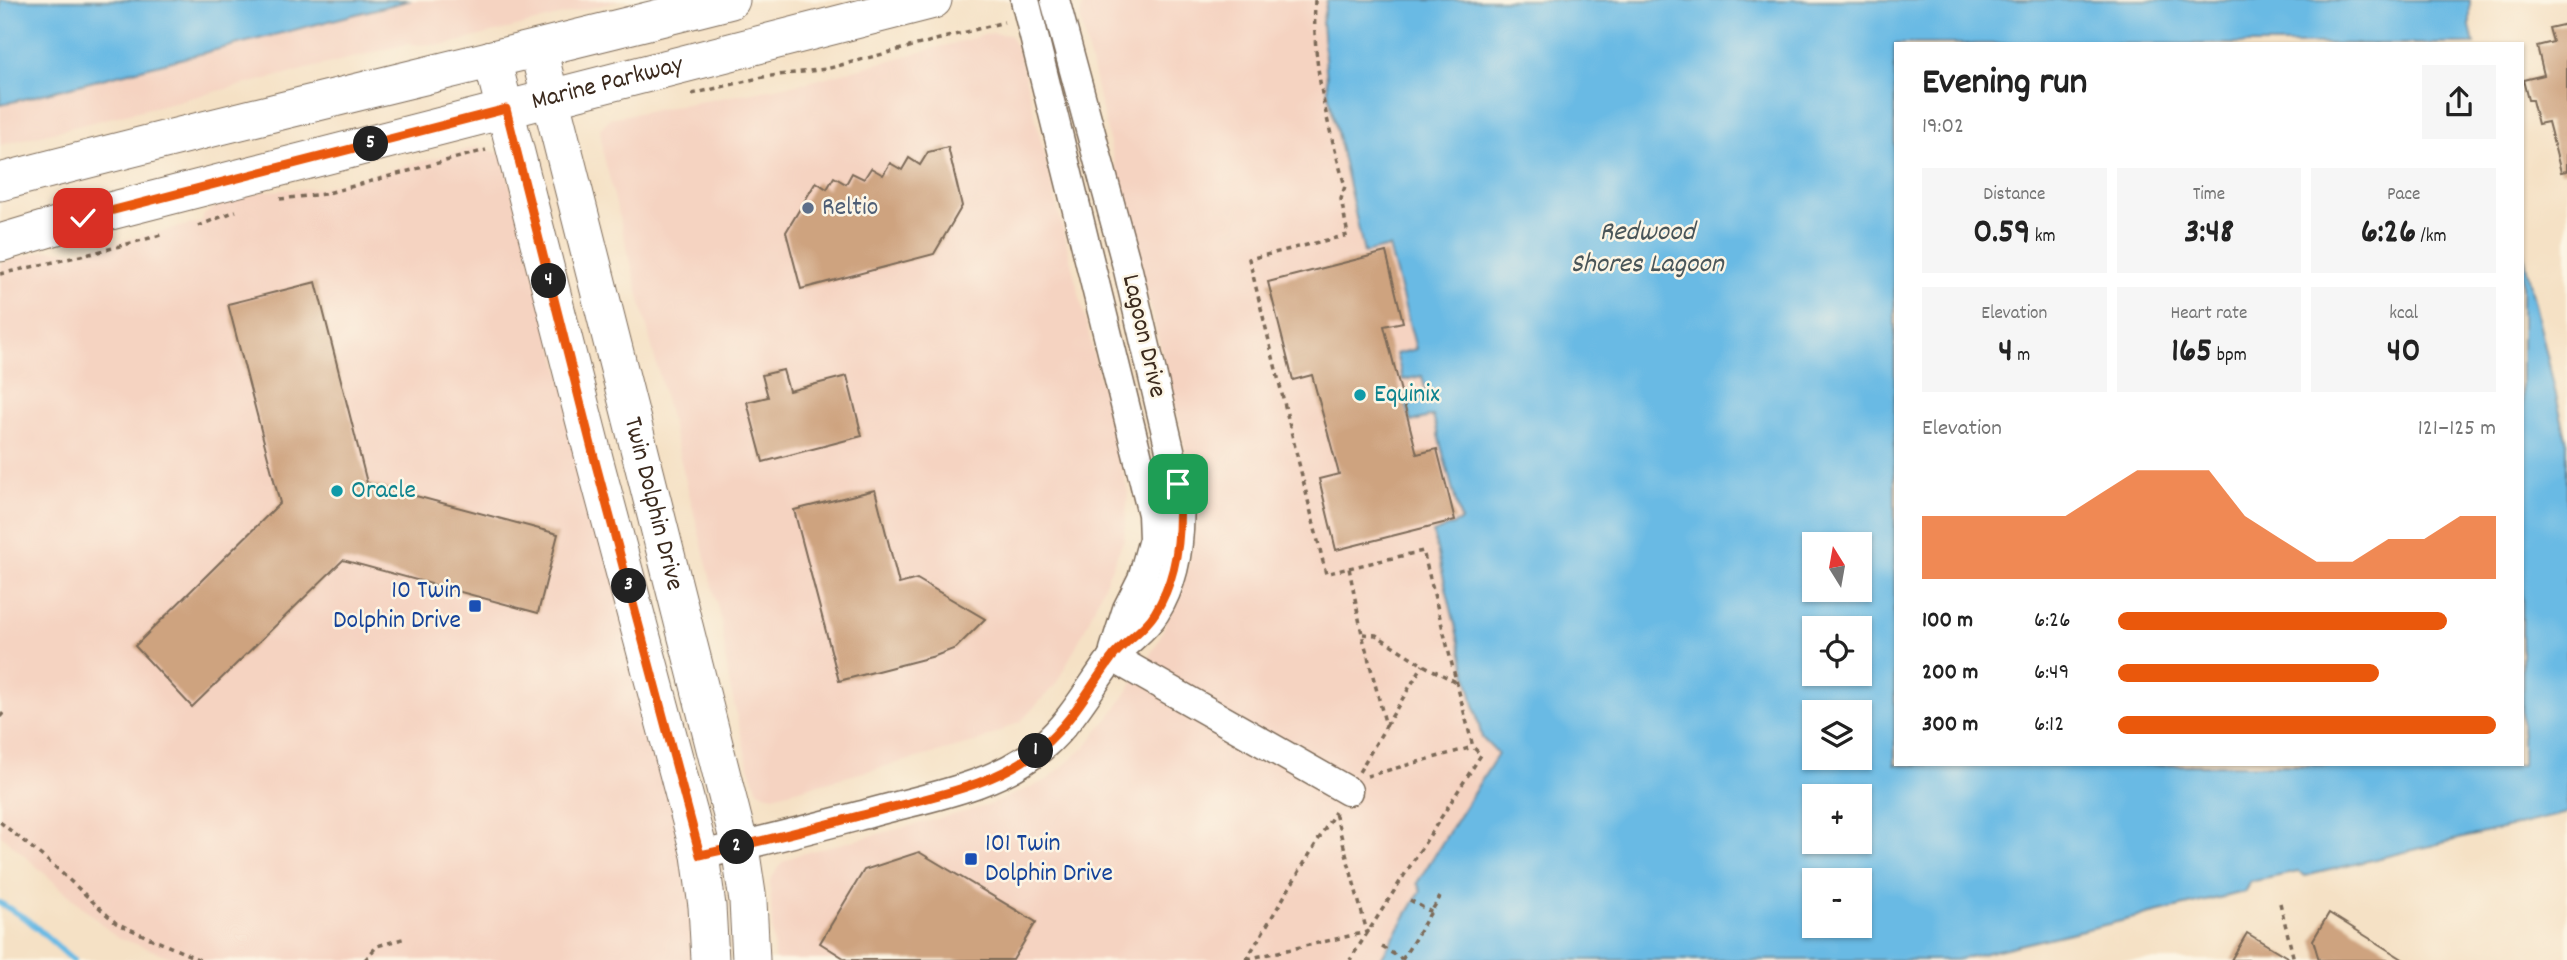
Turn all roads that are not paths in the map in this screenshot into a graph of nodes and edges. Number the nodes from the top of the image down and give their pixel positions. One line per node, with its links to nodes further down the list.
1 (731, 0): 5 (main road, Marine Parkway)
2 (933, 0): 7 (main road, Marine Parkway)
3 (1055, 0): 11 (street, Lagoon Drive)
4 (1017, 10): 11 (street, Lagoon Drive)
5 (538, 49): 6 (main road, Marine Parkway); 7 (main road, Twin Dolphin Drive)
6 (492, 59): 8 (main road, Twin Dolphin Drive); 9 (main road, Marine Parkway)
7 (550, 98): 8 (main road, Marine Parkway); 13 (main road, Twin Dolphin Drive)
8 (506, 109): 10 (main road, Marine Parkway); 14 (main road, Twin Dolphin Drive)
9 (0, 182)
10 (0, 243)
11 (1112, 657): 12 (street); 13 (street, Lagoon Drive)
12 (1346, 794)
13 (740, 847): 14 (street, Lagoon Drive); 16 (main road, Twin Dolphin Drive)
14 (700, 855): 15 (main road, Twin Dolphin Drive)
15 (710, 960)
16 (751, 960)

